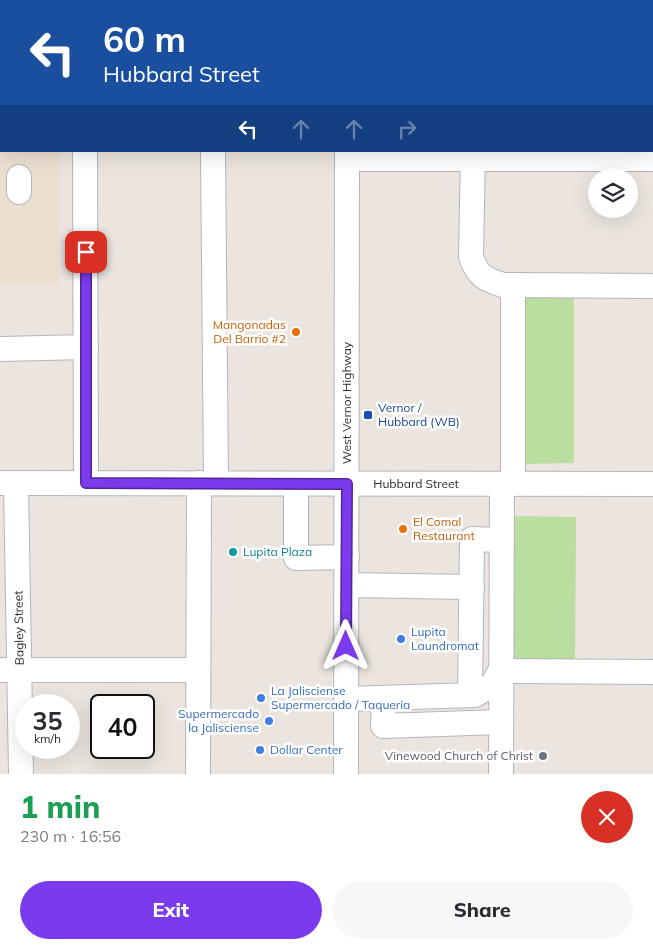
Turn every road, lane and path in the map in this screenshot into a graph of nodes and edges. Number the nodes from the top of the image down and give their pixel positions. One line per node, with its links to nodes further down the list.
1 (85, 152): 8 (street)
2 (213, 152): 12 (street)
3 (347, 155): 4 (street); 14 (street, West Vernor Highway)
4 (473, 155): 5 (street); 6 (street)
5 (653, 159)
6 (513, 285): 7 (street); 15 (street)
7 (653, 286)
8 (86, 347): 9 (street); 11 (street)
9 (0, 349)
10 (8, 483): 11 (street, Hubbard Street); 21 (street, Bagley Street)
11 (86, 483): 12 (street, Hubbard Street)
12 (207, 483): 13 (street, Hubbard Street); 22 (street)
13 (296, 484): 14 (street, Hubbard Street); 18 (street)
14 (347, 484): 15 (street, Hubbard Street); 18 (street, West Vernor Highway)
15 (507, 484): 16 (street, Hubbard Street); 17 (street)
16 (653, 484)
17 (501, 540): 20 (street); 23 (street)
18 (347, 557): 19 (street, West Vernor Highway)
19 (347, 585): 20 (street); 27 (street, West Vernor Highway)
20 (472, 587): 25 (street)
21 (10, 670): 22 (street); 29 (street, Bagley Street)
22 (198, 670): 30 (street)
23 (500, 671): 24 (street); 25 (street); 28 (street)
24 (653, 672)
25 (470, 695): 26 (street)
26 (384, 698): 27 (street); 28 (street)
27 (346, 699): 31 (street, West Vernor Highway)
28 (500, 722): 32 (street)
29 (21, 774)
30 (198, 774)
31 (346, 774)
32 (500, 774)

